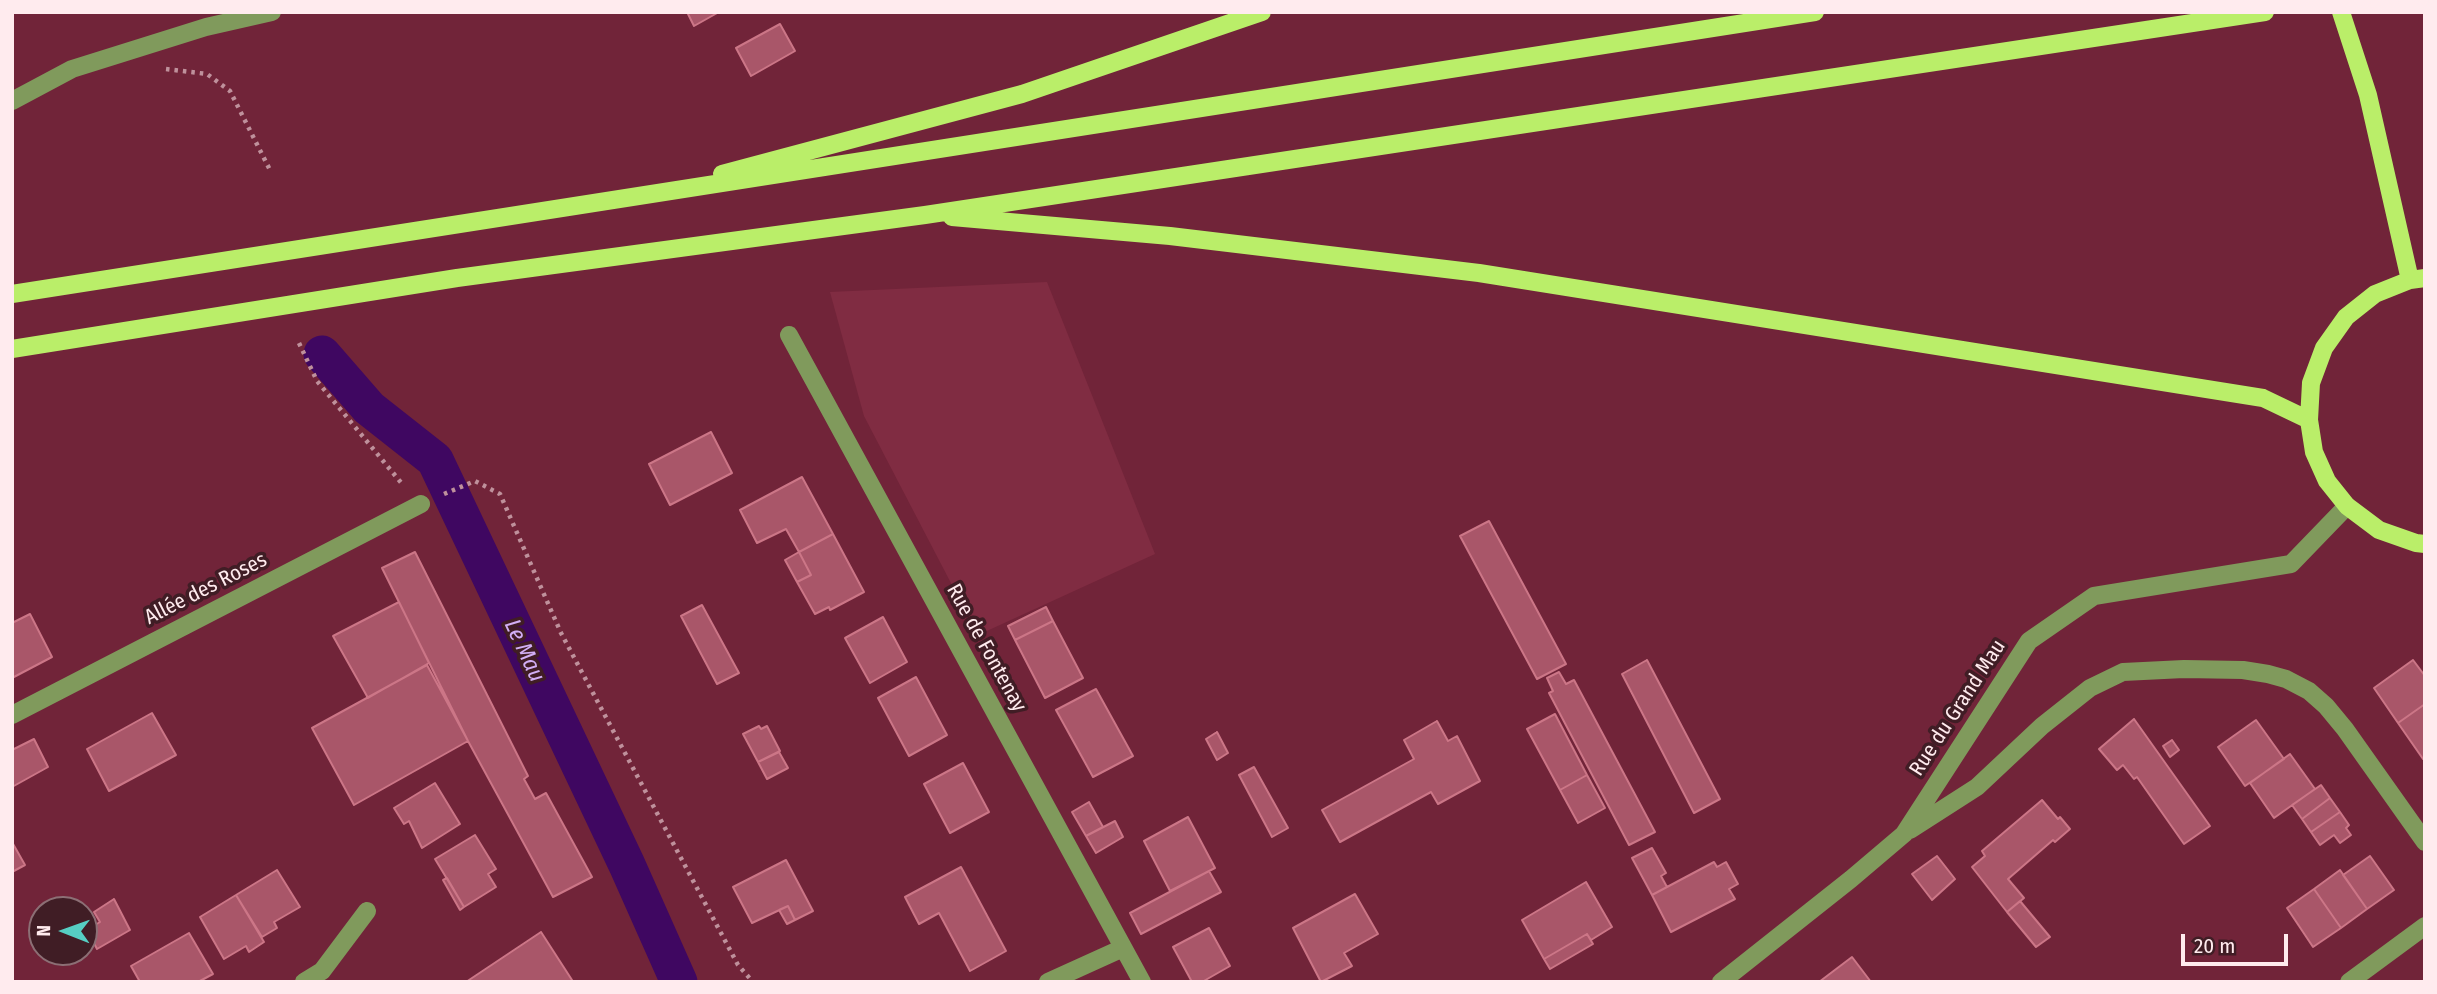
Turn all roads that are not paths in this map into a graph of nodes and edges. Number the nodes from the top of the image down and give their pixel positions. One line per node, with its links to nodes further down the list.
1 (272, 12): 6 (street)
2 (1262, 12): 7 (main road)
3 (1815, 12): 7 (main road)
4 (2266, 12): 8 (main road)
5 (2341, 12): 9 (main road)
6 (12, 101)
7 (634, 197): 10 (main road)
8 (925, 215): 12 (main road); 13 (main road)
9 (2418, 279): 13 (main road)
10 (12, 293)
11 (789, 335): 22 (street, Rue de Fontenay)
12 (12, 349)
13 (2309, 420): 15 (main road)
14 (421, 504): 17 (street, Allée des Roses)
15 (2347, 506): 16 (main road); 18 (street, Rue du Grand Mau)
16 (2425, 544)
17 (12, 715)
18 (1904, 834): 19 (street); 23 (street, Rue du Grand Mau)
19 (2425, 842)
20 (367, 911): 24 (street)
21 (2425, 926): 27 (street)
22 (1123, 948): 25 (street); 26 (street, Rue de Fontenay)
23 (1727, 980)
24 (304, 982)
25 (1048, 982)
26 (1142, 982)
27 (2348, 982)

